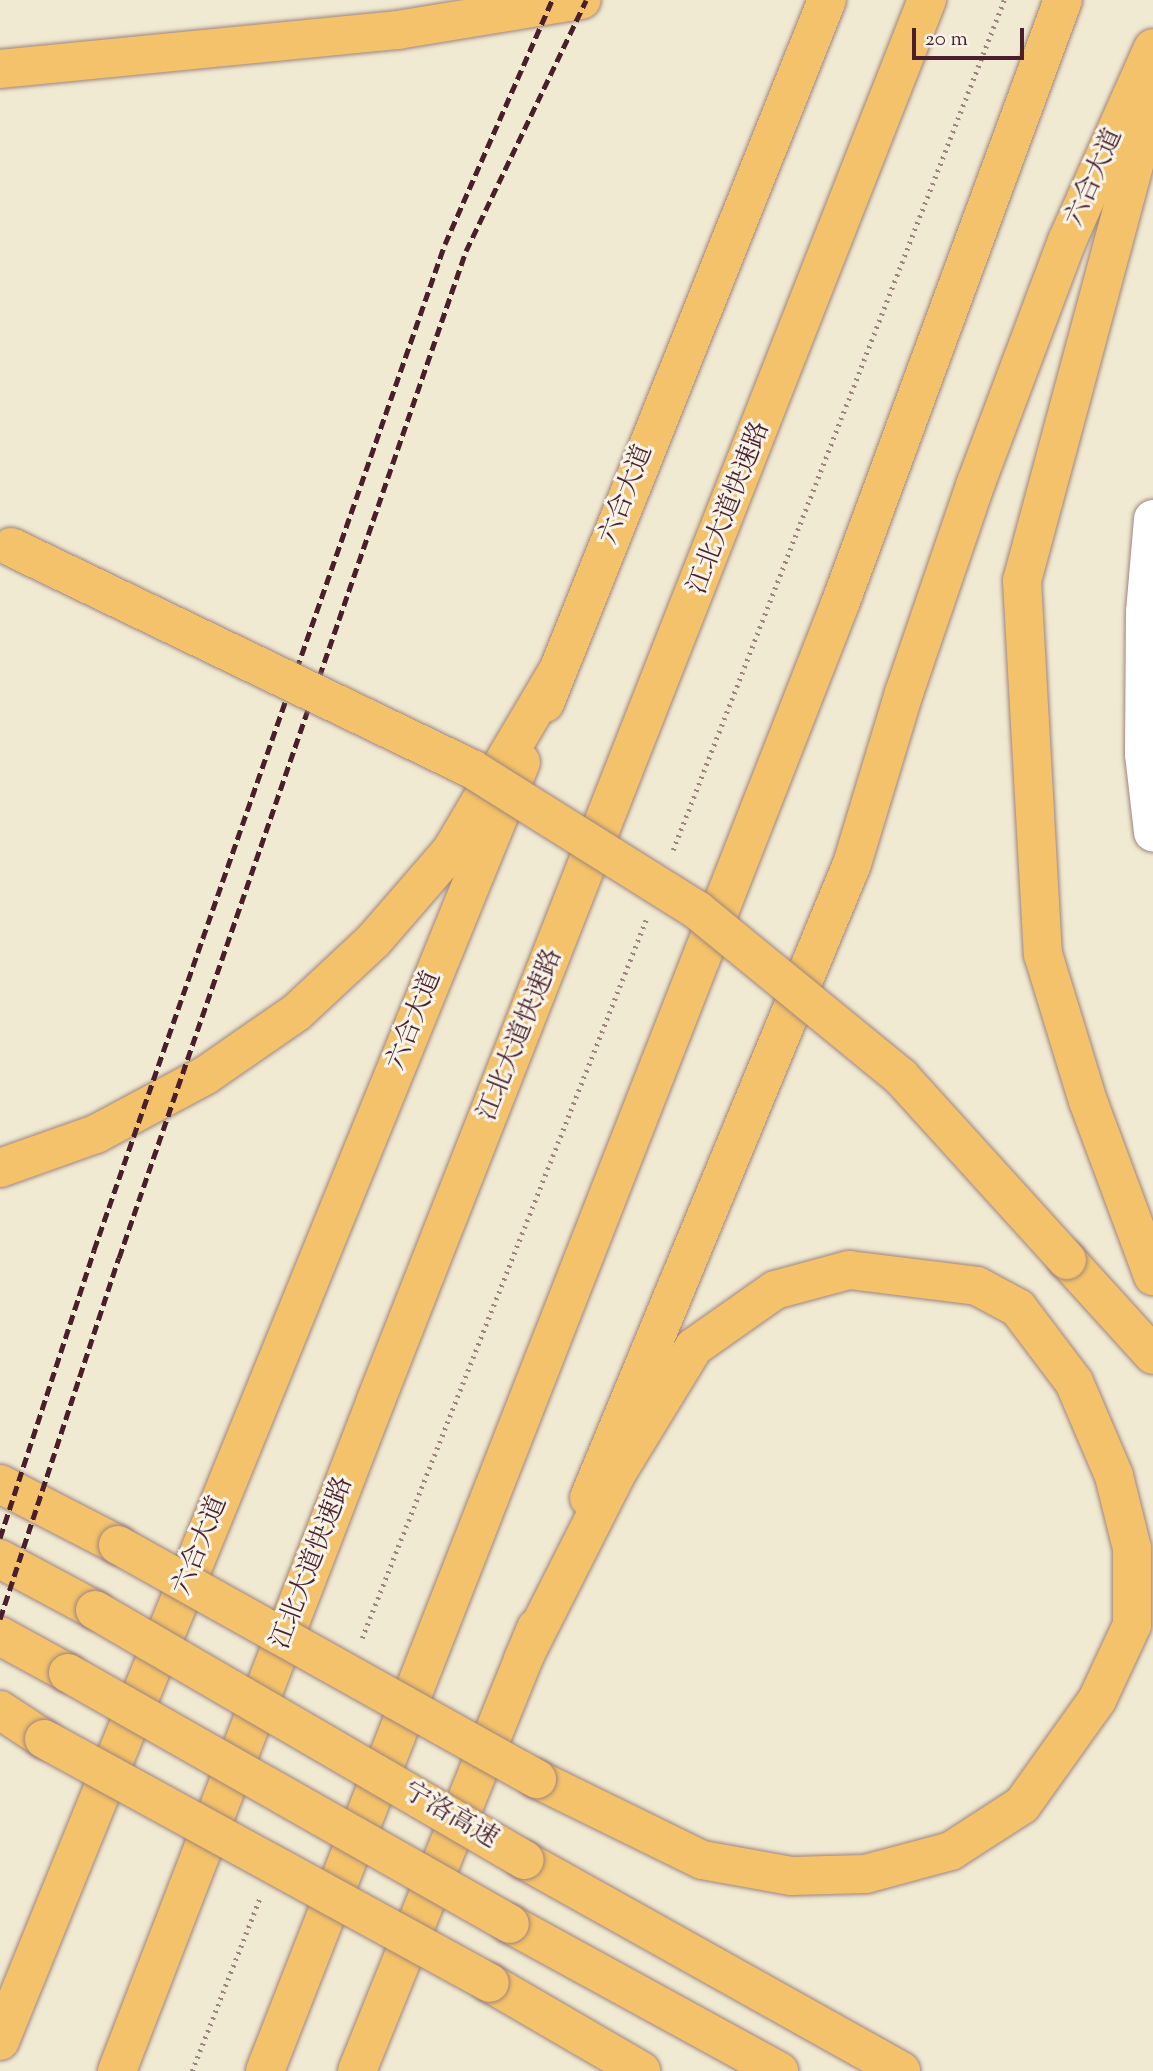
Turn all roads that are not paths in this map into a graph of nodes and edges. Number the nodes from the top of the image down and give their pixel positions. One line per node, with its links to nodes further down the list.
1 (582, 0): 6 (main road)
2 (827, 0): 10 (main road, 六合大道)
3 (927, 0): 22 (main road, 江北大道快速路)
4 (1063, 0): 23 (main road)
5 (1153, 48): 18 (main road, 六合大道)
6 (0, 68)
7 (1153, 95): 13 (main road)
8 (1153, 519): 11 (street)
9 (5, 545): 14 (main road, bridge)
10 (557, 672): 12 (main road); 20 (main road, 六合大道)
11 (1152, 814)
12 (0, 1168)
13 (1153, 1276)
14 (1153, 1355)
15 (0, 1484): 18 (main road, bridge)
16 (0, 1559): 26 (main road, 宁洛高速, bridge)
17 (0, 1636): 25 (main road, bridge)
18 (523, 1659): 24 (main road, 六合大道)
19 (0, 1710): 21 (main road, bridge)
20 (0, 2041)
21 (630, 2067)
22 (117, 2071)
23 (265, 2071)
24 (357, 2071)
25 (779, 2071)
26 (901, 2071)

